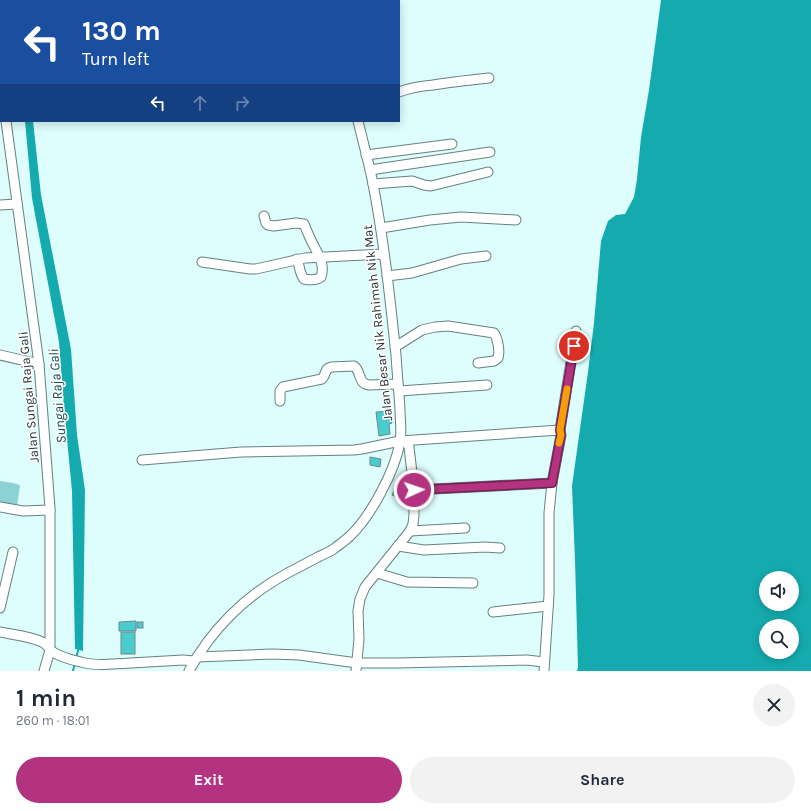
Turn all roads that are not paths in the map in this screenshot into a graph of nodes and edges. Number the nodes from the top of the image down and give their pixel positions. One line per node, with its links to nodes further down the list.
1 (489, 78): 2 (street)
2 (400, 92)
3 (6, 122): 5 (street, Jalan Sungai Raja Gali)
4 (358, 122): 8 (street, Jalan Besar Nik Rahimah Nik Mat)
5 (4, 136): 12 (street, Jalan Sungai Raja Gali)
6 (452, 144): 8 (street)
7 (490, 152): 9 (street)
8 (366, 155): 9 (street, Jalan Besar Nik Rahimah Nik Mat)
9 (370, 170): 11 (street, Jalan Besar Nik Rahimah Nik Mat)
10 (488, 172): 11 (street)
11 (373, 184): 16 (street, Jalan Besar Nik Rahimah Nik Mat)
12 (17, 204): 13 (street); 27 (street, Jalan Sungai Raja Gali)
13 (0, 205)
14 (264, 216): 19 (street)
15 (516, 220): 16 (street)
16 (381, 228): 17 (street, Jalan Besar Nik Rahimah Nik Mat)
17 (384, 254): 19 (street); 22 (street, Jalan Besar Nik Rahimah Nik Mat)
18 (486, 256): 22 (street)
19 (320, 258): 20 (street); 20 (street)
20 (297, 259): 21 (street)
21 (202, 262)
22 (387, 276): 24 (street, Jalan Besar Nik Rahimah Nik Mat)
23 (576, 331): 31 (street)
24 (395, 347): 26 (street); 29 (street, Jalan Besar Nik Rahimah Nik Mat)
25 (0, 355): 27 (street)
26 (478, 363)
27 (39, 364): 37 (street, Jalan Sungai Raja Gali)
28 (487, 385): 29 (street)
29 (399, 387): 30 (street); 32 (street, Jalan Besar Nik Rahimah Nik Mat)
30 (280, 401)
31 (560, 430): 32 (street); 34 (street)
32 (403, 441): 33 (street); 35 (street); 50 (street, Jalan Besar Nik Rahimah Nik Mat)
33 (142, 460)
34 (552, 483): 35 (street); 45 (street)
35 (414, 490): 39 (street)
36 (0, 508): 37 (street)
37 (50, 510): 49 (street, Jalan Sungai Raja Gali)
38 (465, 528): 39 (street)
39 (410, 531): 40 (street)
40 (398, 546): 41 (street); 43 (street)
41 (500, 548)
42 (12, 552): 46 (street)
43 (377, 573): 44 (street); 52 (street)
44 (473, 583)
45 (548, 606): 47 (street); 51 (street)
46 (0, 608)
47 (493, 612)
48 (0, 632): 49 (street)
49 (50, 650): 50 (street); 53 (street, Jalan Sungai Raja Gali)
50 (196, 659): 52 (street); 54 (street, Jalan Besar Nik Rahimah Nik Mat)
51 (544, 666): 52 (street)
52 (356, 667)
53 (44, 671)
54 (189, 671)

